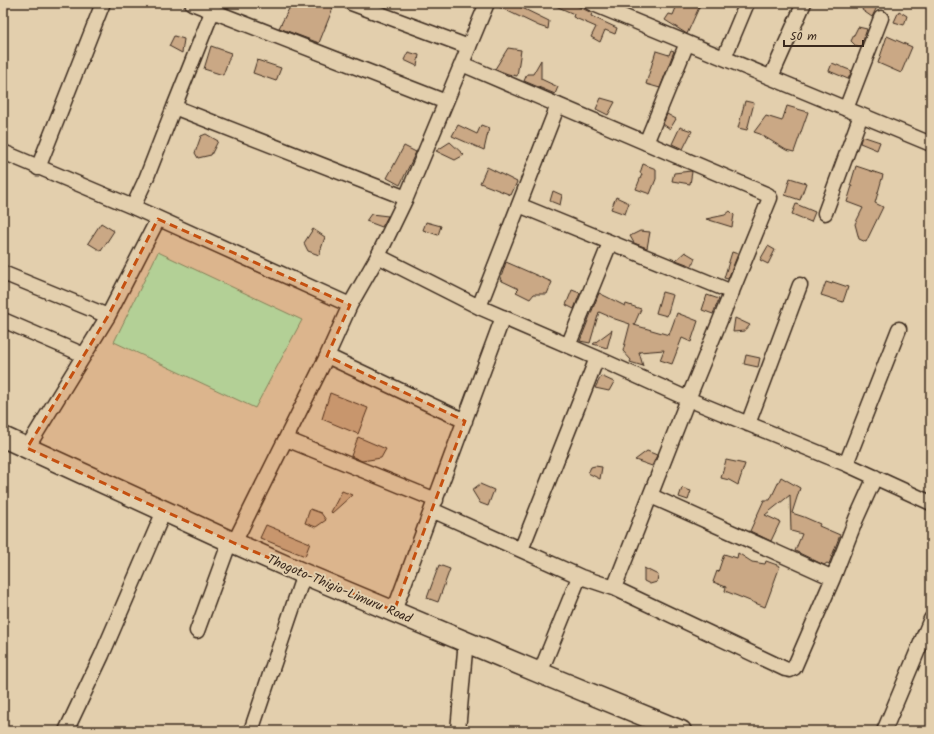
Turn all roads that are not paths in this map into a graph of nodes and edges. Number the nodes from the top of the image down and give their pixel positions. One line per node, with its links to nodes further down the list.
1 (103, 3): 23 (street)
2 (351, 3): 11 (street)
3 (591, 3): 10 (street)
4 (747, 3): 12 (street)
5 (804, 3): 14 (street)
6 (195, 4): 8 (street)
7 (483, 4): 11 (street)
8 (212, 12): 15 (street); 17 (street)
9 (880, 18): 18 (street)
10 (687, 43): 12 (street); 20 (street)
11 (469, 47): 13 (street)
12 (724, 58): 14 (street)
13 (462, 64): 15 (street); 16 (street)
14 (771, 77): 18 (street)
15 (446, 102): 24 (street)
16 (558, 105): 20 (street); 25 (street)
17 (174, 107): 24 (street); 26 (street)
18 (846, 109): 19 (street)
19 (861, 115): 21 (street); 27 (street)
20 (646, 143): 33 (street)
21 (931, 144)
22 (3, 152): 23 (street)
23 (38, 168): 26 (street)
24 (406, 198): 30 (street)
25 (519, 205): 29 (street); 35 (street)
26 (132, 207): 28 (street)
27 (825, 213)
28 (158, 219): 34 (street); 36 (street)
29 (610, 243): 33 (street); 40 (street)
30 (378, 256): 34 (street); 35 (street)
31 (3, 273): 36 (street)
32 (800, 284): 46 (street)
33 (732, 292): 44 (street)
34 (350, 305): 42 (street)
35 (479, 307): 37 (street)
36 (108, 316): 41 (street)
37 (503, 317): 40 (street); 45 (street)
38 (3, 320): 41 (street)
39 (899, 329): 50 (street)
40 (568, 346): 43 (street)
41 (84, 355): 49 (street)
42 (327, 356): 45 (street); 48 (street)
43 (597, 358): 44 (street); 57 (street)
44 (688, 400): 46 (street); 52 (street)
45 (465, 421): 54 (street)
46 (748, 424): 50 (street)
47 (3, 437): 49 (highway, Thogoto-Thigio-Limuru Road)
48 (286, 439): 54 (street); 56 (street)
49 (27, 448): 55 (highway, Thogoto-Thigio-Limuru Road)
50 (846, 464): 51 (street)
51 (875, 477): 53 (street); 60 (street)
52 (651, 496): 60 (street); 61 (street)
53 (931, 503)
54 (434, 505): 57 (street); 62 (street)
55 (164, 511): 56 (highway, Thogoto-Thigio-Limuru Road); 67 (street)
56 (232, 542): 58 (highway, Thogoto-Thigio-Limuru Road); 64 (street)
57 (521, 550): 59 (street)
58 (304, 574): 62 (highway, Thogoto-Thigio-Limuru Road); 68 (street)
59 (581, 577): 61 (street); 66 (street)
60 (833, 578): 61 (street)
61 (614, 588)
62 (394, 611): 65 (highway, Thogoto-Thigio-Limuru Road)
63 (931, 619): 71 (street)
64 (197, 631)
65 (465, 641): 66 (highway, Thogoto-Thigio-Limuru Road); 69 (street)
66 (540, 673): 70 (highway, Thogoto-Thigio-Limuru Road)
67 (66, 731)
68 (251, 731)
69 (458, 731)
70 (681, 731)
71 (884, 731)

